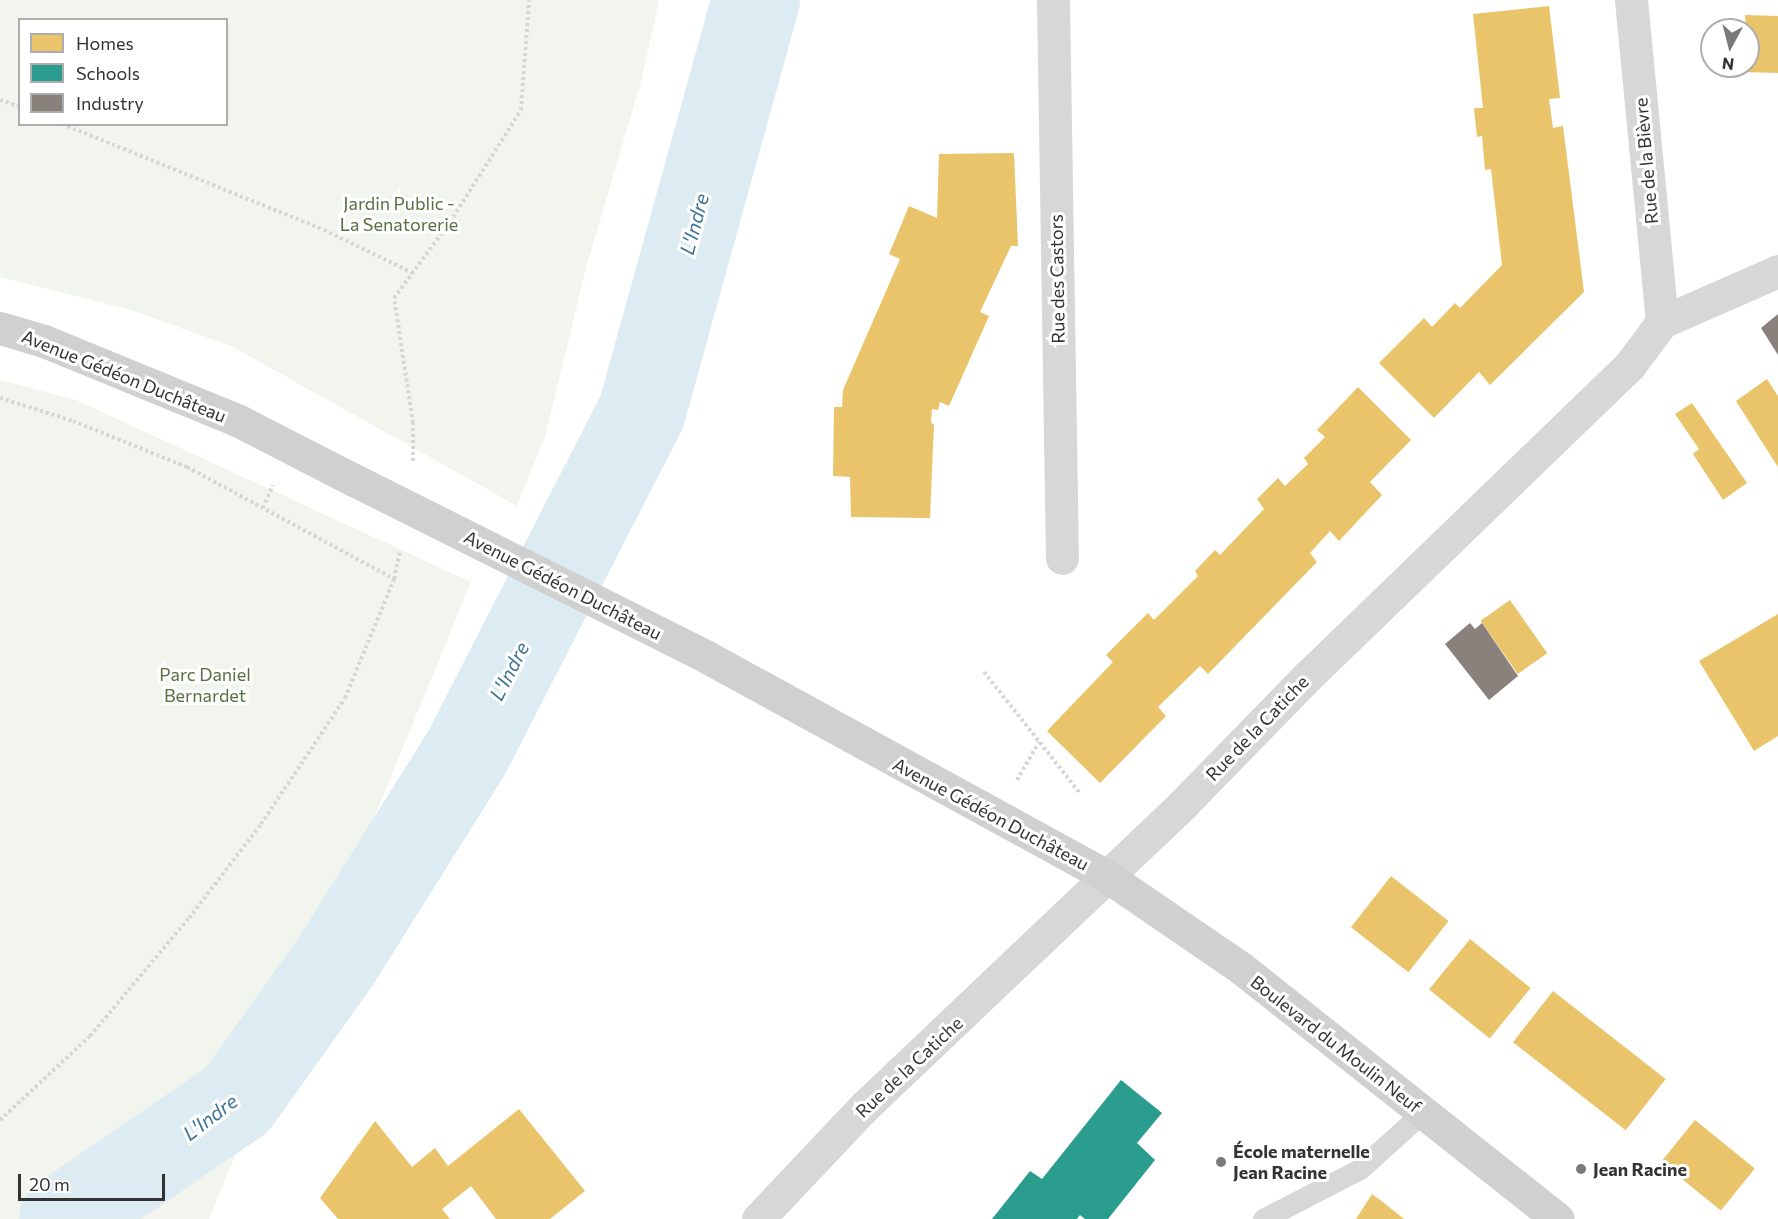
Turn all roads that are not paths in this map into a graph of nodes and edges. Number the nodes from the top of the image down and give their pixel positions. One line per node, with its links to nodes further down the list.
1 (1053, 0): 6 (street, Rue des Castors)
2 (1631, 0): 4 (street, Rue de la Bièvre)
3 (1778, 271): 4 (street, Rue de la Catiche)
4 (1662, 322): 7 (street, Rue de la Catiche)
5 (0, 328): 7 (street, Avenue Gédéon Duchâteau, bridge)
6 (1062, 558)
7 (1108, 877): 8 (street, Boulevard du Moulin Neuf); 9 (street, Rue de la Catiche)
8 (1423, 1112): 10 (lane); 11 (street, Boulevard du Moulin Neuf)
9 (758, 1219)
10 (1263, 1219)
11 (1558, 1219)

